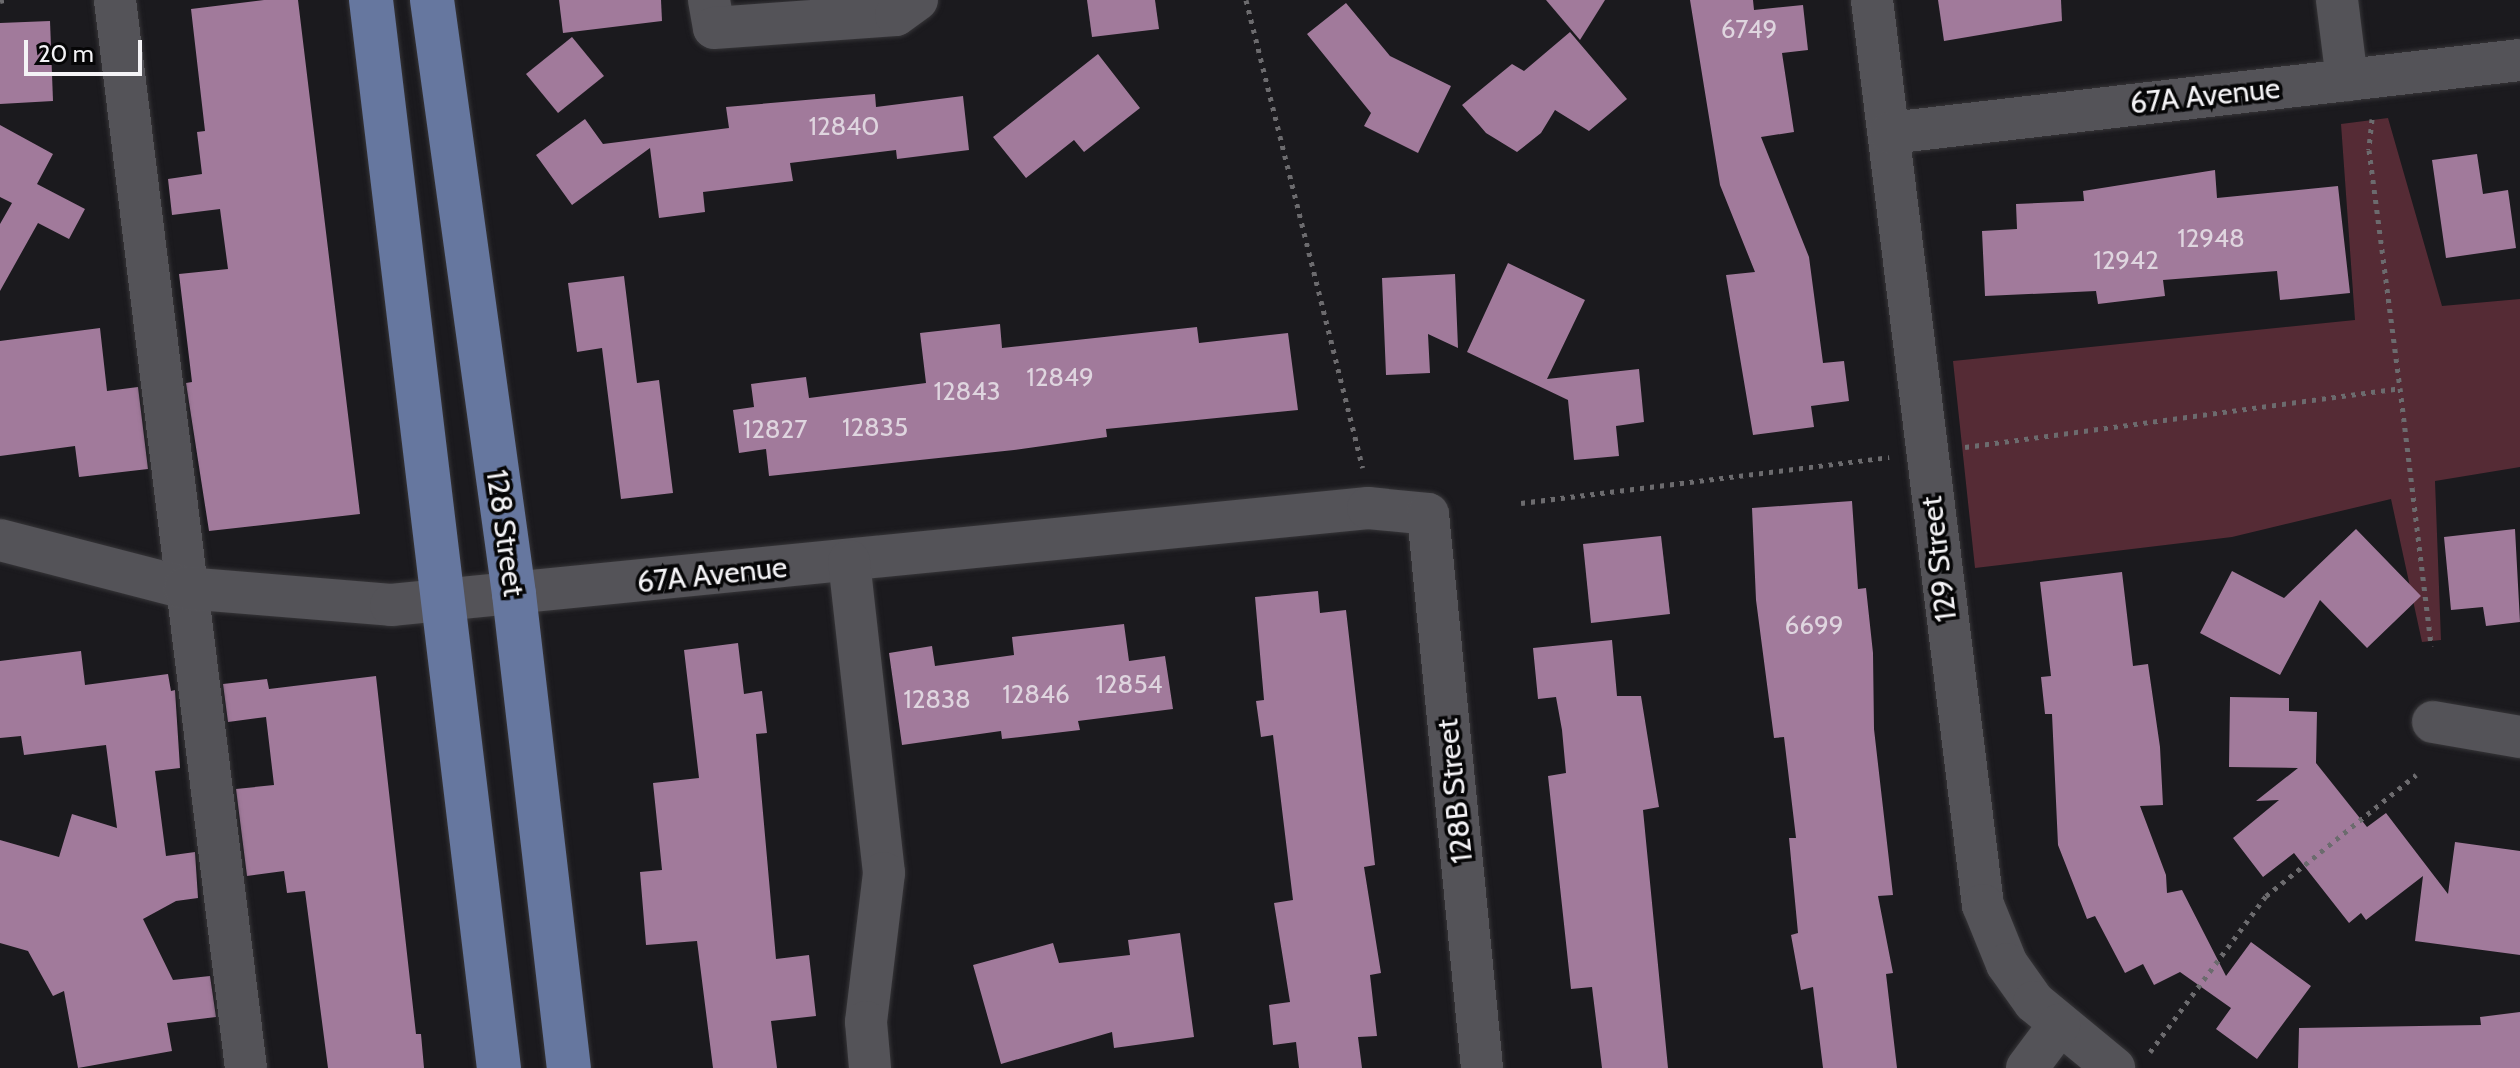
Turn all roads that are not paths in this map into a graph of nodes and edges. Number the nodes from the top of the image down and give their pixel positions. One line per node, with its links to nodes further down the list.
1 (115, 0): 14 (street)
2 (371, 0): 16 (main road)
3 (432, 0): 15 (main road, 128 Street)
4 (917, 0): 7 (street)
5 (1872, 0): 10 (street, 129 Street)
6 (2337, 0): 9 (street)
7 (711, 14)
8 (2520, 60): 9 (street, 67A Avenue)
9 (2360, 93): 10 (street, 67A Avenue)
10 (1890, 133): 19 (street, 129 Street)
11 (1428, 514): 13 (street, 67A Avenue); 25 (street, 128B Street)
12 (0, 540): 14 (street, 67A Avenue)
13 (849, 561): 15 (street, 67A Avenue); 24 (street)
14 (185, 588): 16 (street, 67A Avenue); 21 (street)
15 (514, 594): 16 (street, 67A Avenue); 23 (main road, 128 Street)
16 (445, 600): 22 (main road)
17 (2433, 722): 18 (street)
18 (2520, 737)
19 (2059, 1025): 20 (street, 129 Street); 26 (street)
20 (2130, 1062)
21 (246, 1068)
22 (499, 1068)
23 (569, 1068)
24 (870, 1068)
25 (1482, 1068)
26 (2027, 1068)

